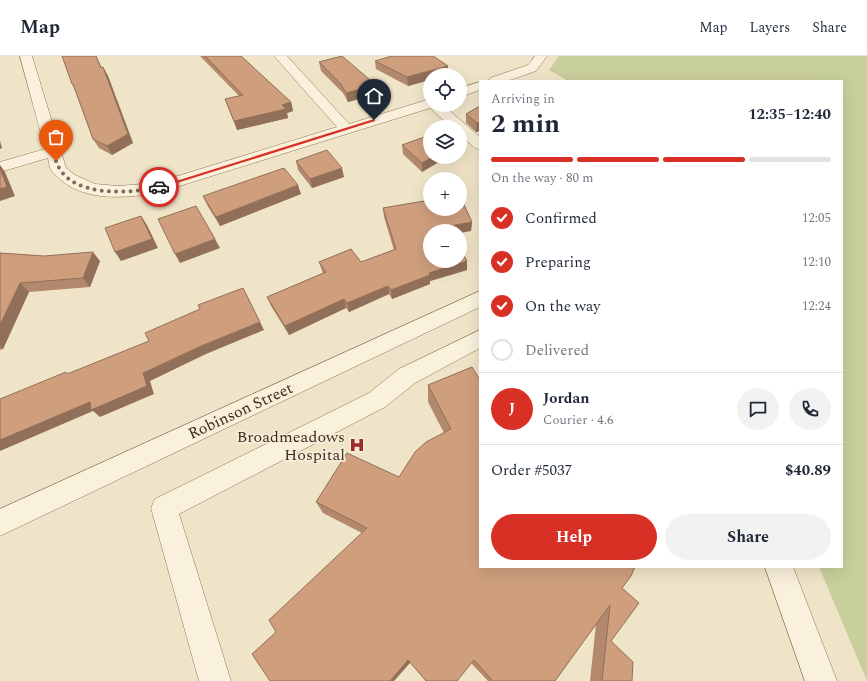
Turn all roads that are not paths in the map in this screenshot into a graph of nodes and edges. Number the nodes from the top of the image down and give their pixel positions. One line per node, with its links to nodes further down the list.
1 (26, 56): 13 (street)
2 (280, 56): 10 (street)
3 (541, 56): 4 (street)
4 (498, 80)
5 (479, 86): 6 (street)
6 (467, 91)
7 (423, 105): 10 (street)
8 (443, 112): 9 (street)
9 (452, 120)
10 (346, 129): 13 (street)
11 (467, 133): 12 (street)
12 (479, 144)
13 (53, 152): 14 (street)
14 (0, 167)
15 (479, 298): 17 (street, Robinson Street)
16 (479, 339): 19 (street)
17 (0, 523)
18 (779, 568): 20 (street)
19 (215, 681)
20 (821, 681)

